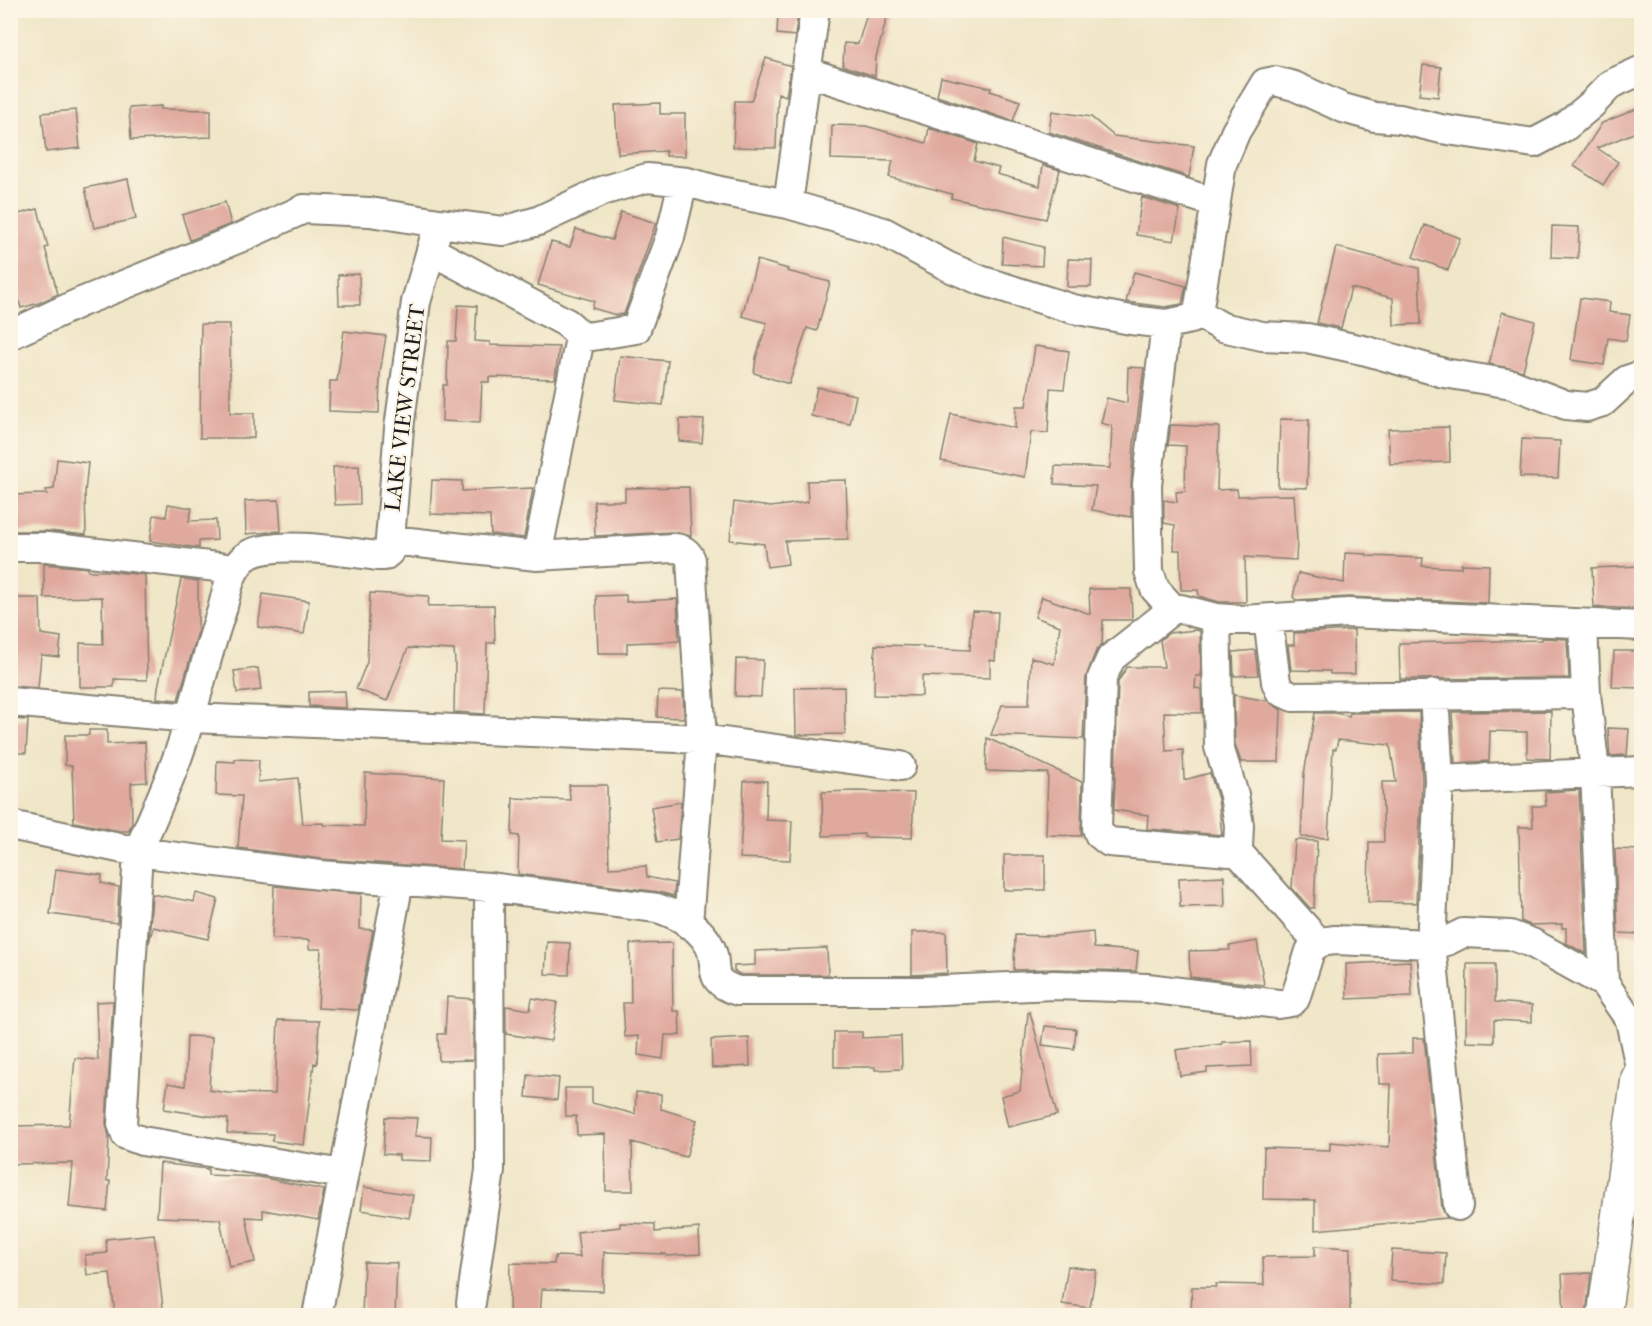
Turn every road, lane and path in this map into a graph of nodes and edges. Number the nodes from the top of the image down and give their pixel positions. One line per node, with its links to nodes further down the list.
1 (815, 10): 3 (street)
2 (1641, 70): 5 (street)
3 (807, 72): 5 (street); 6 (street)
4 (683, 182): 6 (street); 7 (street); 12 (street)
5 (1216, 203): 9 (street)
6 (788, 204): 10 (street)
7 (439, 224): 8 (street, LAKE VIEW STREET); 11 (street)
8 (432, 251): 12 (street); 14 (street, LAKE VIEW STREET)
9 (1198, 313): 10 (street); 13 (street)
10 (1166, 324): 18 (street)
11 (10, 335)
12 (580, 338): 16 (street)
13 (1641, 375)
14 (391, 540): 16 (street); 17 (street, LAKE VIEW STREET)
15 (10, 547): 17 (street)
16 (537, 556): 27 (street)
17 (234, 569): 26 (street)
18 (1173, 609): 19 (street); 33 (street)
19 (1216, 618): 20 (street); 33 (street)
20 (1268, 619): 21 (street); 23 (street)
21 (1583, 625): 22 (street); 24 (street)
22 (1641, 626)
23 (1434, 694): 24 (street); 31 (street)
24 (1586, 694): 29 (street)
25 (10, 702): 26 (street)
26 (191, 718): 27 (street); 34 (street)
27 (702, 739): 28 (street); 37 (street)
28 (901, 766)
29 (1595, 771): 30 (street); 31 (street); 40 (street)
30 (1641, 771)
31 (1439, 780): 39 (street)
32 (10, 825): 34 (street)
33 (1236, 850): 38 (street)
34 (138, 852): 35 (street); 42 (street)
35 (399, 881): 36 (street); 42 (street)
36 (489, 887): 37 (street); 44 (street)
37 (688, 924): 38 (street)
38 (1319, 943): 39 (street)
39 (1431, 944): 40 (street); 43 (street)
40 (1604, 983): 41 (street)
41 (1641, 1072): 46 (street)
42 (343, 1174): 45 (street)
43 (1458, 1206)
44 (471, 1303)
45 (317, 1316)
46 (1604, 1316)

